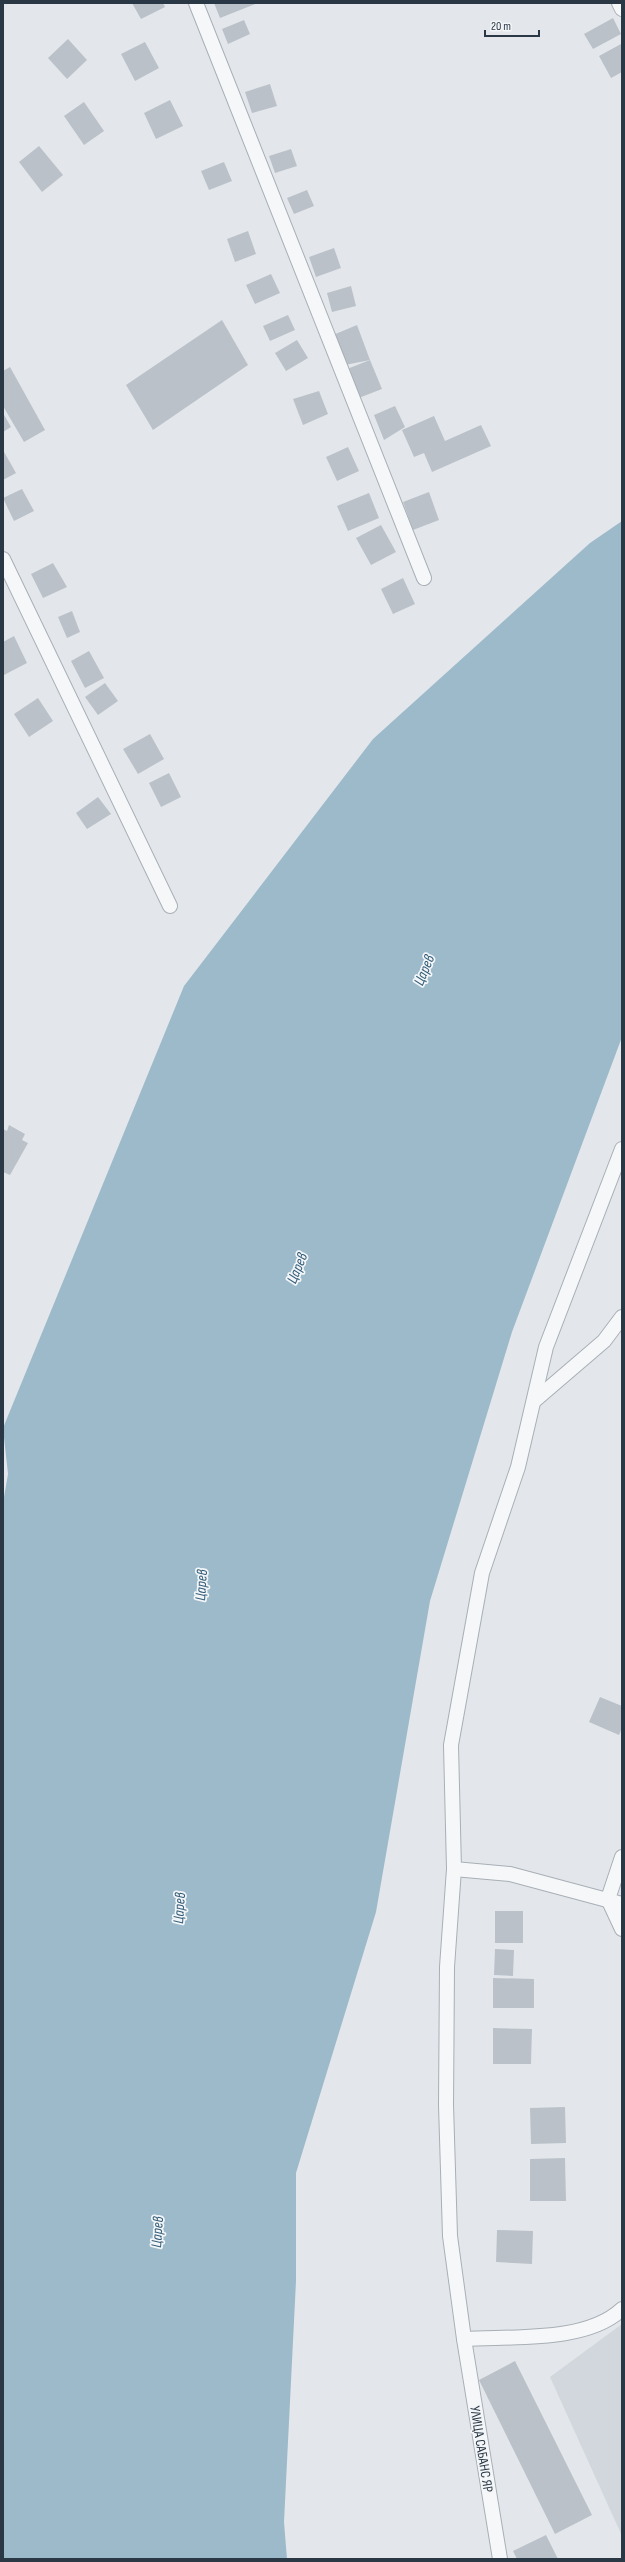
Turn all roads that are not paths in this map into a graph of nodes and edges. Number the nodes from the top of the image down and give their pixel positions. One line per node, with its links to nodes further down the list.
1 (196, 3): 5 (street)
2 (619, 3): 3 (street)
3 (622, 9)
4 (3, 559): 6 (street)
5 (424, 578)
6 (170, 906)
7 (622, 1149): 9 (street, УЛИЦА САБАНС ЯР)
8 (622, 1317): 9 (street)
9 (534, 1401): 11 (street, УЛИЦА САБАНС ЯР)
10 (622, 1857): 12 (street)
11 (454, 1869): 12 (street); 16 (street, УЛИЦА САБАНС ЯР)
12 (608, 1899): 13 (street); 14 (street)
13 (622, 1904)
14 (622, 1929)
15 (622, 2309): 16 (street)
16 (464, 2339): 17 (street, УЛИЦА САБАНС ЯР)
17 (500, 2559)

